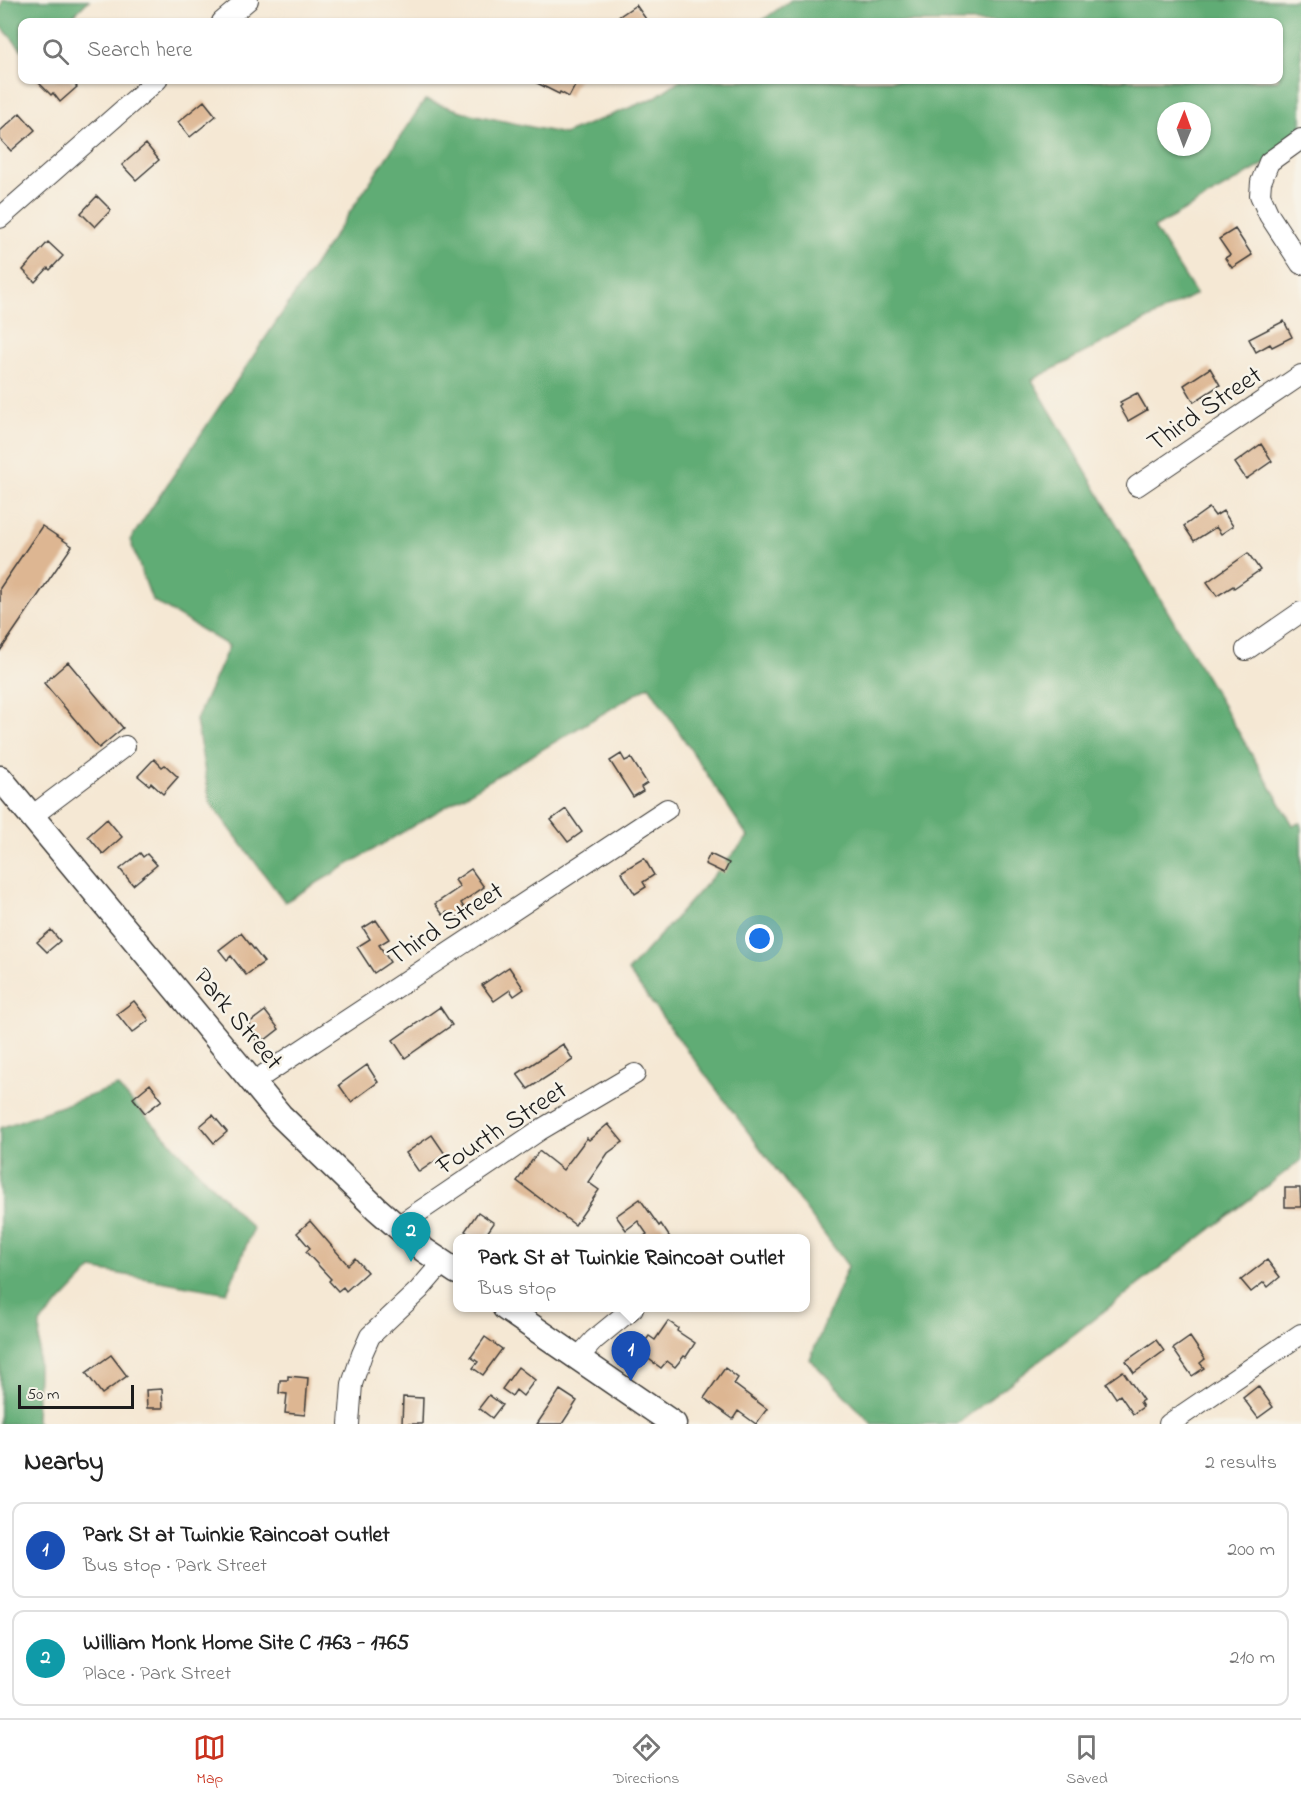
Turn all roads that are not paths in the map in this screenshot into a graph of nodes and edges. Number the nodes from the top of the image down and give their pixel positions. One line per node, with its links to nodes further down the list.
1 (248, 0): 2 (street)
2 (227, 18)
3 (152, 84): 5 (street)
4 (1301, 140): 6 (street)
5 (0, 218)
6 (1301, 264)
7 (1301, 375): 8 (street, Third Street)
8 (1137, 486)
9 (1301, 612): 10 (street)
10 (1246, 650)
11 (124, 746): 14 (street)
12 (0, 778): 14 (main road, Park Street)
13 (667, 809): 16 (street, Third Street)
14 (32, 816): 16 (main road, Park Street)
15 (635, 1074): 17 (street, Fourth Street)
16 (253, 1082): 17 (main road, Park Street)
17 (398, 1226): 18 (main road, Park Street)
18 (450, 1267): 23 (street)
19 (511, 1312): 22 (main road)
20 (628, 1312): 22 (street)
21 (1301, 1334): 25 (street)
22 (577, 1359): 24 (main road)
23 (349, 1424)
24 (674, 1424)
25 (1169, 1424)

